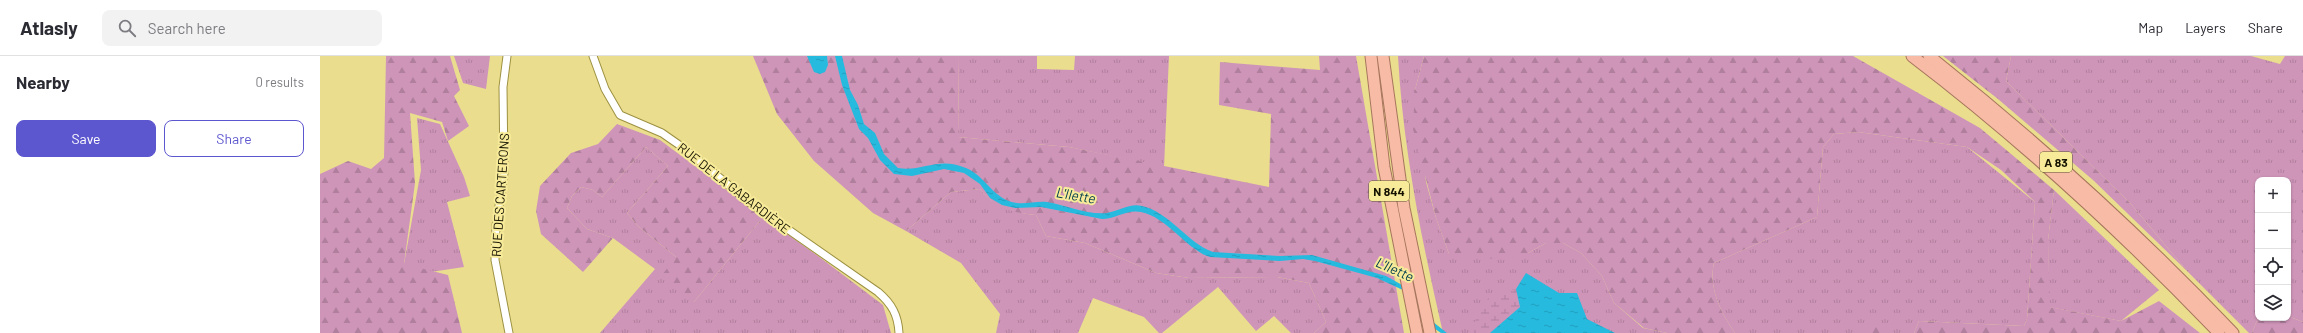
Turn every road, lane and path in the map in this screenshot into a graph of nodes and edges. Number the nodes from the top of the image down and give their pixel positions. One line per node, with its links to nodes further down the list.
1 (507, 56): 12 (street, RUE DES CARTERONS)
2 (592, 56): 13 (street, RUE DE LA GABARDIÈRE)
3 (1364, 56): 10 (highway)
4 (1370, 56): 10 (highway, N 844)
5 (1383, 56): 9 (highway, N 844)
6 (1389, 56): 9 (highway)
7 (1912, 56): 15 (highway, A 83)
8 (1929, 56): 16 (highway, A 83)
9 (1385, 76): 14 (highway, N 844)
10 (1376, 103): 11 (highway, N 844)
11 (1417, 331)
12 (509, 333)
13 (899, 333)
14 (1430, 333)
15 (2219, 333)
16 (2234, 333)

